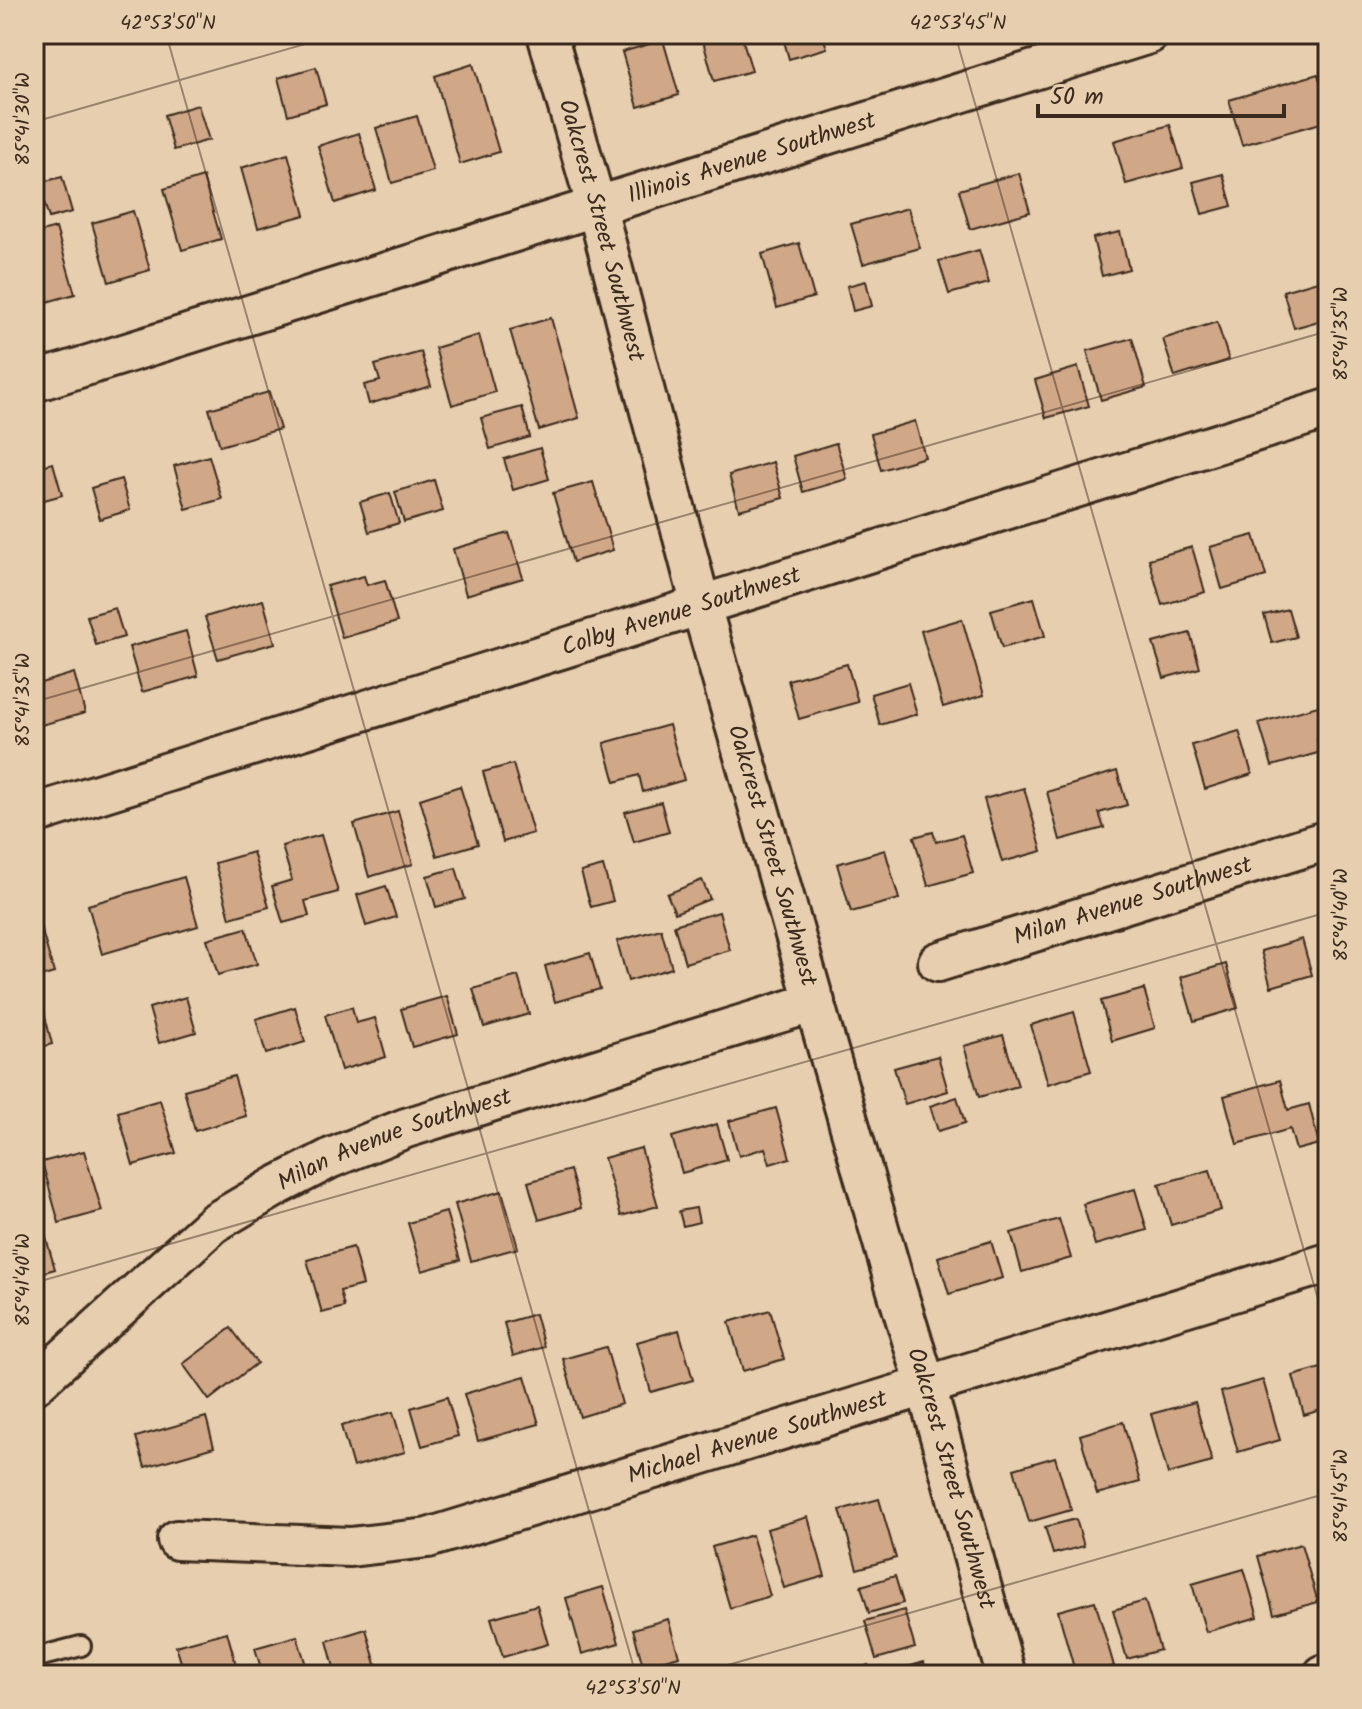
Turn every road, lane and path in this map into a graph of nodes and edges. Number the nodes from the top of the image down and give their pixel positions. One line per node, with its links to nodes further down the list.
1 (547, 34): 3 (street, Oakcrest Street Southwest)
2 (1149, 34): 3 (street, Illinois Avenue Southwest)
3 (596, 205): 4 (street, Illinois Avenue Southwest); 6 (street, Oakcrest Street Southwest)
4 (34, 382)
5 (1328, 409): 6 (street, Colby Avenue Southwest)
6 (701, 606): 7 (street, Colby Avenue Southwest); 10 (street, Oakcrest Street Southwest)
7 (34, 814)
8 (1328, 840): 9 (street, Milan Avenue Southwest)
9 (938, 962)
10 (815, 1002): 12 (street, Milan Avenue Southwest); 13 (street, Oakcrest Street Southwest)
11 (1328, 1263): 13 (street, Michael Avenue Southwest)
12 (34, 1385)
13 (926, 1386): 14 (street, Michael Avenue Southwest); 17 (street, Oakcrest Street Southwest)
14 (177, 1540)
15 (81, 1646): 16 (lane)
16 (34, 1658)
17 (1006, 1675)

